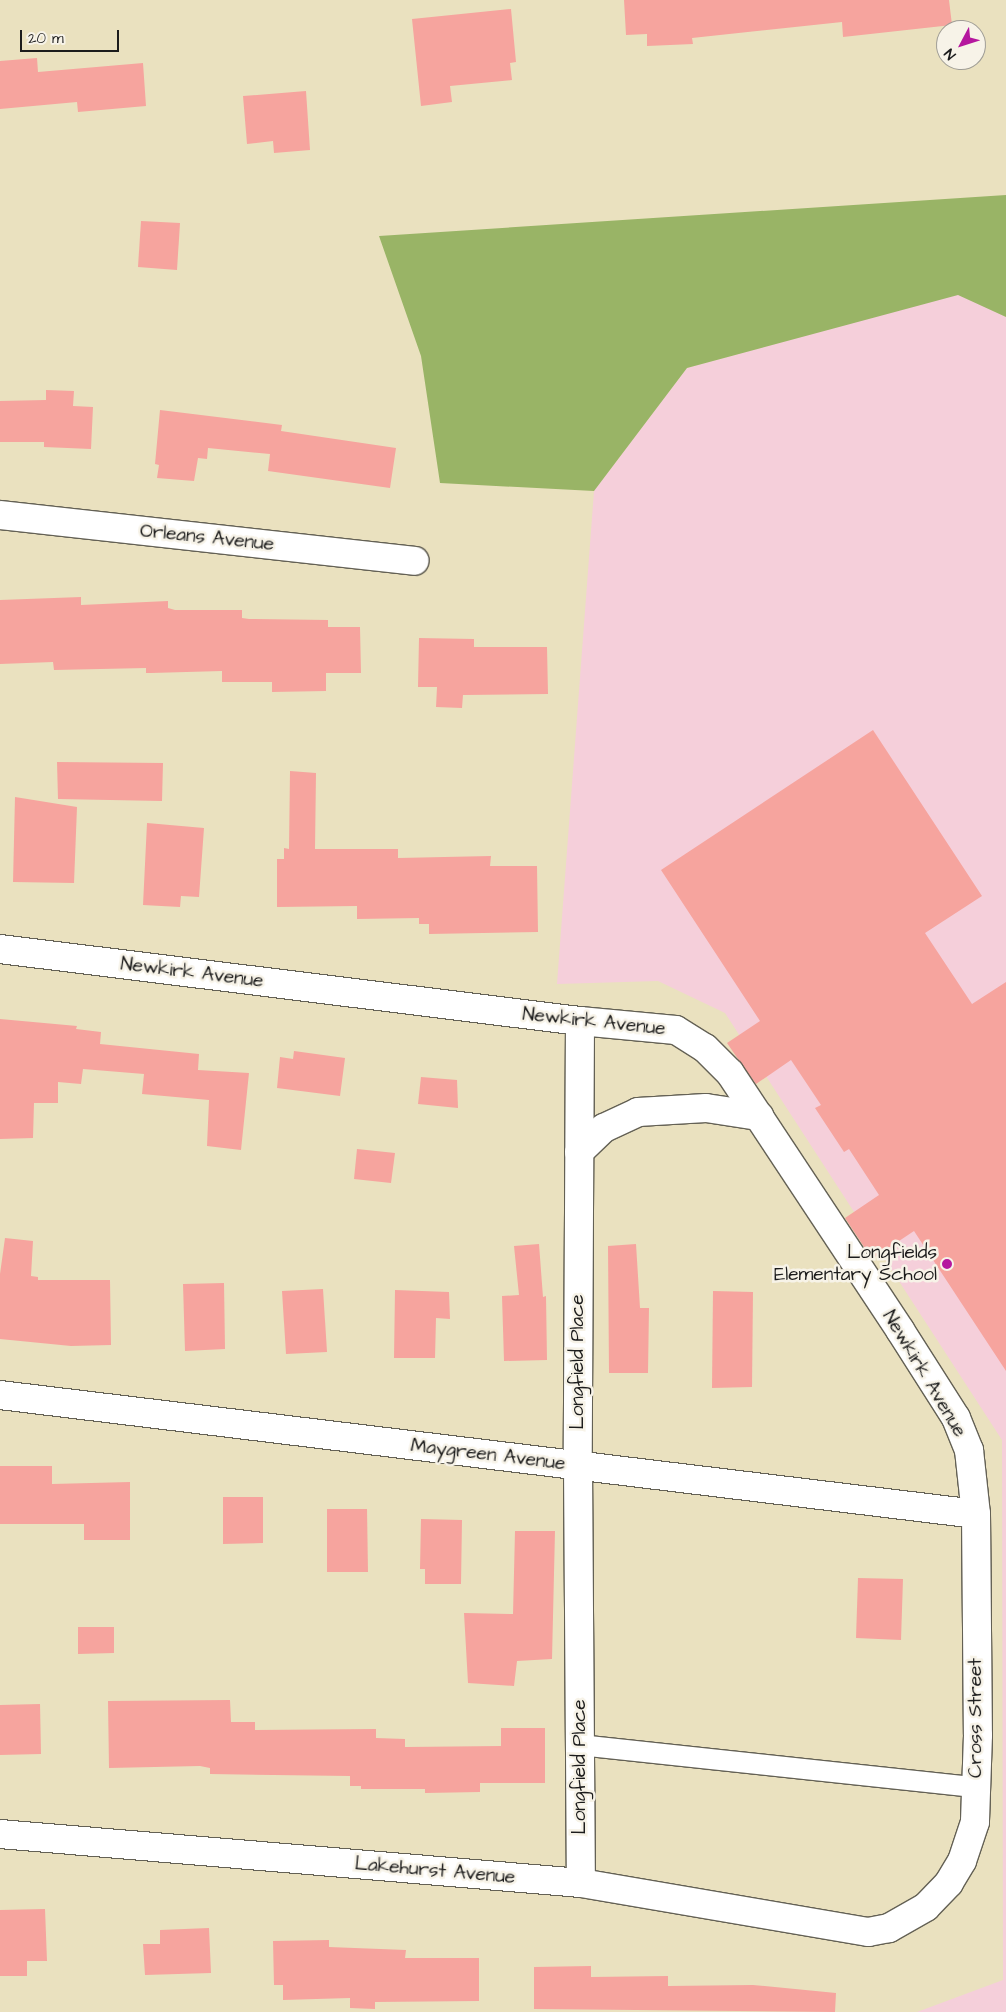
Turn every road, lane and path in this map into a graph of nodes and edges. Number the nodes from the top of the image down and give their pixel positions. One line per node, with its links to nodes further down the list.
1 (0, 515): 2 (street, Orleans Avenue)
2 (414, 561)
3 (0, 948): 4 (street, Newkirk Avenue)
4 (580, 1021): 5 (street, Newkirk Avenue); 6 (street, Longfield Place)
5 (759, 1116): 6 (street); 8 (street, Newkirk Avenue)
6 (579, 1152): 9 (street, Longfield Place)
7 (0, 1395): 9 (street, Maygreen Avenue)
8 (969, 1450): 10 (street, Cross Street)
9 (578, 1467): 10 (street, Maygreen Avenue); 11 (street, Longfield Place)
10 (976, 1514): 12 (street, Cross Street)
11 (580, 1745): 12 (lane); 14 (street, Longfield Place)
12 (976, 1786): 15 (street, Cross Street)
13 (0, 1834): 14 (street, Lakehurst Avenue)
14 (581, 1883): 15 (street, Lakehurst Avenue)
15 (868, 1932)

